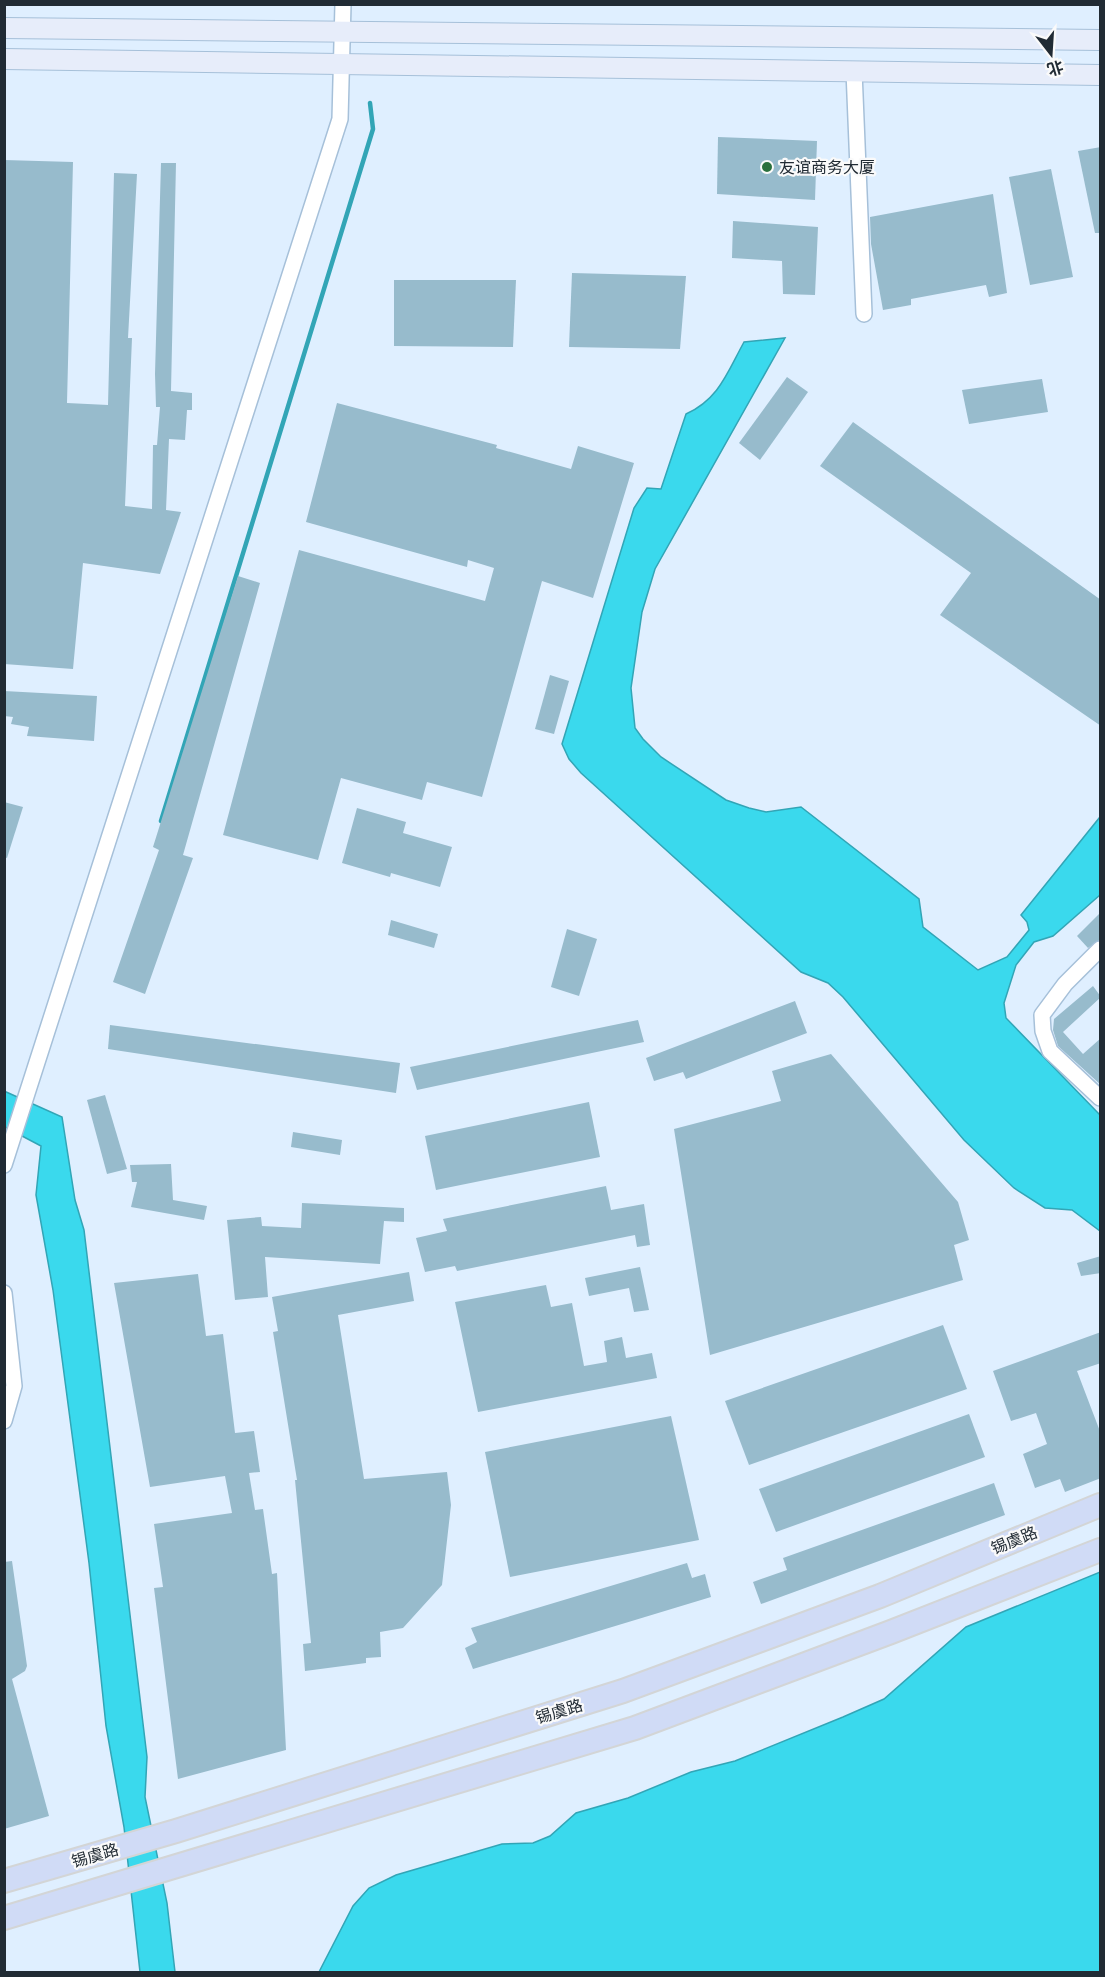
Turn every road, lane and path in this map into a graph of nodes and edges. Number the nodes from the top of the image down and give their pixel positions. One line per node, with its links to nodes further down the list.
1 (343, 4): 3 (street)
2 (4, 28): 3 (main road)
3 (342, 32): 4 (main road); 6 (street)
4 (1101, 40)
5 (4, 59): 6 (main road)
6 (342, 64): 7 (main road); 12 (street)
7 (855, 71): 8 (main road); 9 (street)
8 (1101, 75)
9 (864, 314)
10 (1101, 949): 11 (street)
11 (1101, 1098)
12 (6, 1162)
13 (4, 1293): 14 (street)
14 (4, 1421)
15 (1101, 1505): 17 (main road, 锡虞路)
16 (1101, 1550): 18 (main road, 锡虞路)
17 (4, 1881)
18 (4, 1918)

